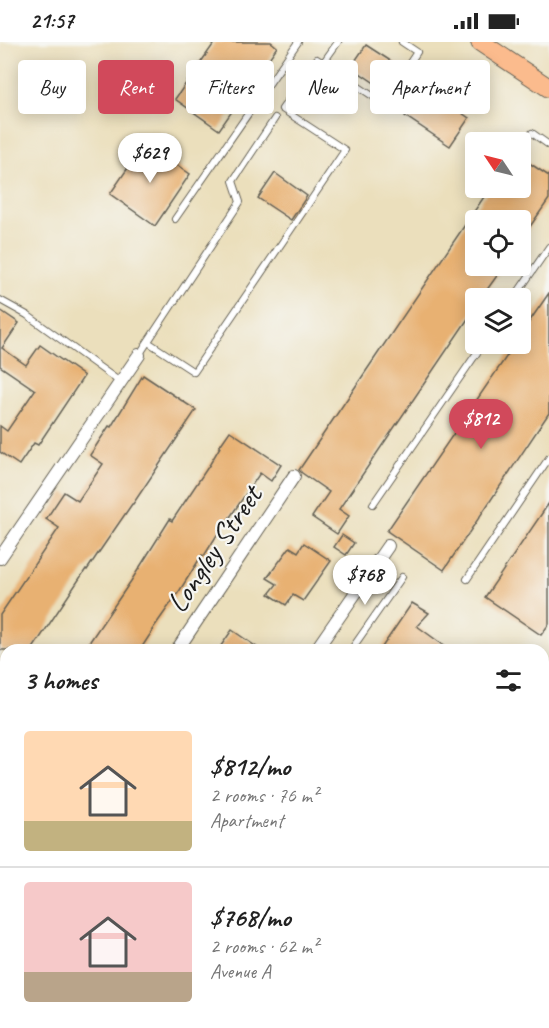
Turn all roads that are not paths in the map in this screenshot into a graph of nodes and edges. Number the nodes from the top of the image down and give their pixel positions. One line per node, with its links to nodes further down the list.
1 (298, 42): 12 (lane)
2 (338, 42): 5 (lane)
3 (402, 42): 6 (lane)
4 (480, 42): 7 (main road)
5 (325, 60)
6 (358, 86)
7 (549, 88)
8 (290, 114): 16 (lane)
9 (275, 118): 16 (lane)
10 (532, 133): 11 (lane)
11 (549, 145)
12 (175, 219)
13 (549, 247): 14 (lane)
14 (521, 288)
15 (0, 300): 19 (lane)
16 (148, 342): 18 (lane)
17 (476, 354): 22 (lane)
18 (139, 355): 19 (street)
19 (121, 382): 24 (street)
20 (549, 458): 26 (lane)
21 (294, 476): 27 (street, Longley Street)
22 (373, 504)
23 (388, 546): 28 (street)
24 (0, 558)
25 (402, 577): 29 (lane)
26 (467, 579)
27 (181, 644)
28 (320, 644)
29 (355, 644)

